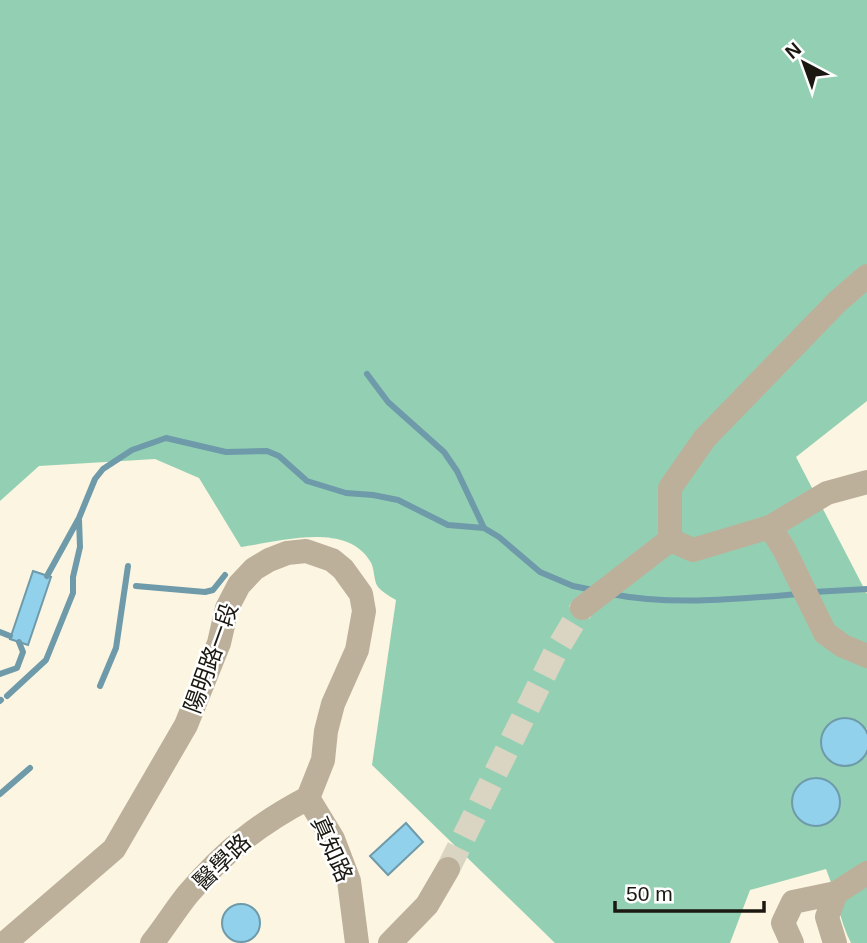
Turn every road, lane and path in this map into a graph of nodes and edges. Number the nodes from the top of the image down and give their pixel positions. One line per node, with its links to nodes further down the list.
1 (867, 276): 4 (lane)
2 (867, 482): 3 (lane)
3 (770, 527): 4 (lane); 6 (lane)
4 (670, 540): 5 (lane)
5 (582, 608)
6 (867, 656)
7 (308, 798): 11 (lane, 陽明路一段); 12 (lane, 醫學路); 13 (lane, 真知路)
8 (448, 869): 14 (lane)
9 (867, 873): 10 (lane)
10 (836, 893): 15 (lane); 16 (lane)
11 (5, 943)
12 (152, 943)
13 (357, 943)
14 (390, 943)
15 (792, 943)
16 (835, 943)

